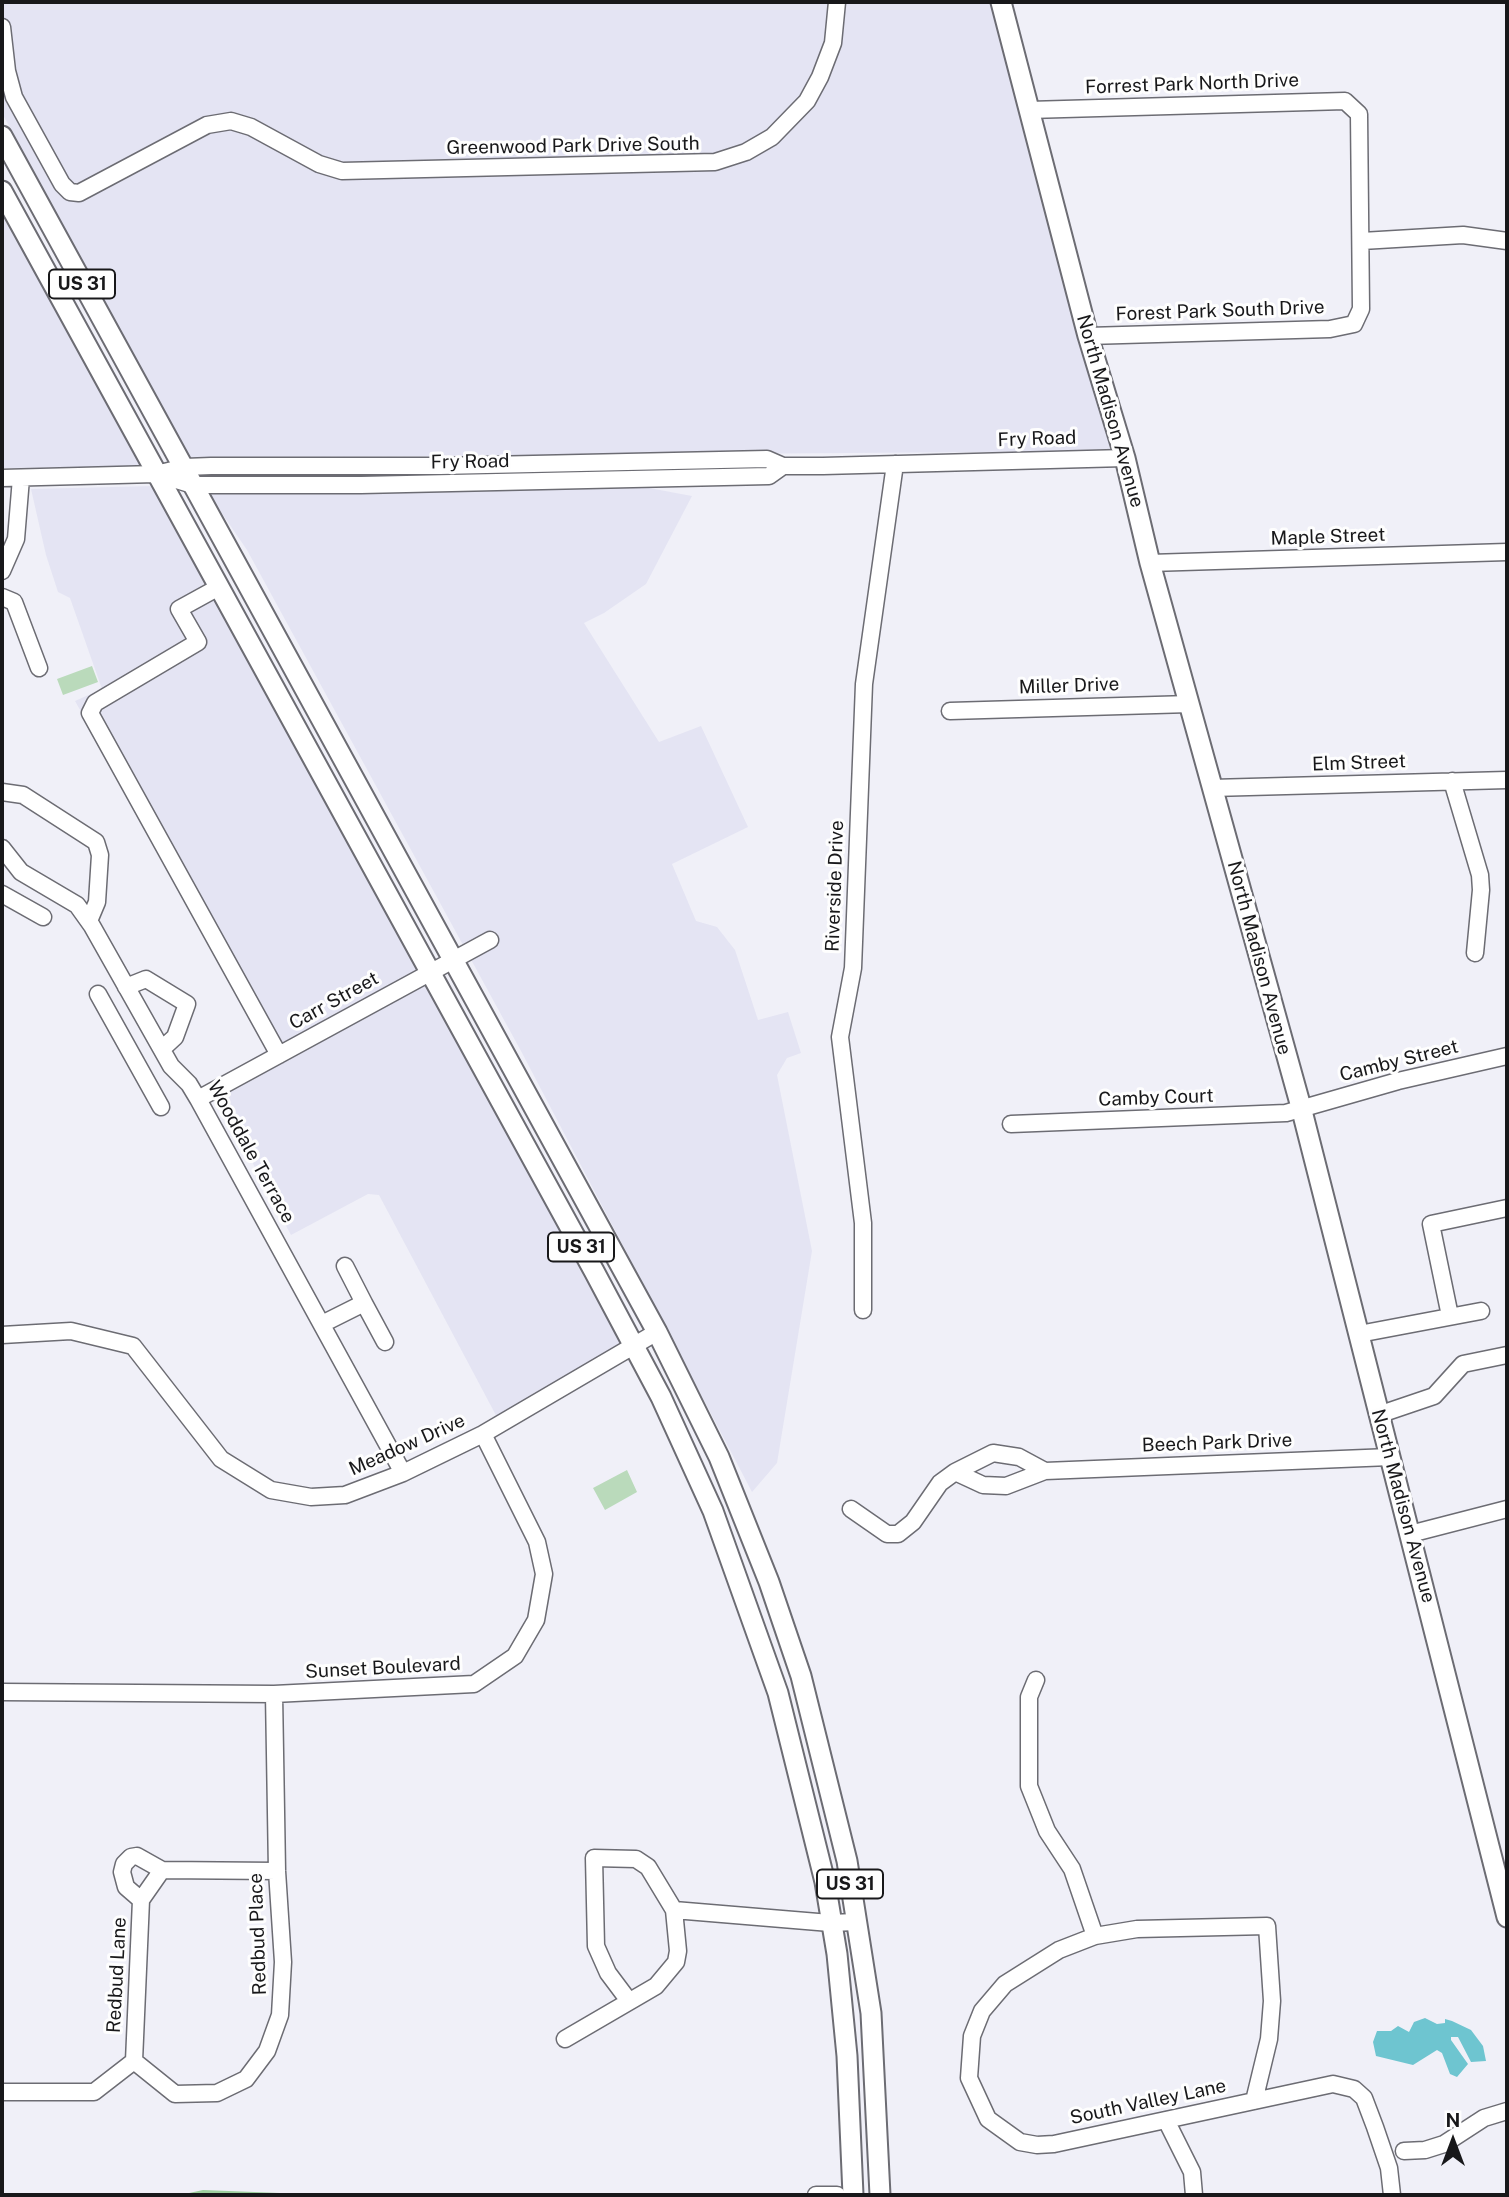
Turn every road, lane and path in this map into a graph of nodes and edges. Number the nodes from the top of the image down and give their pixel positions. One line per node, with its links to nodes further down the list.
1 (837, 2): 3 (street, Greenwood Park Drive South)
2 (1001, 2): 4 (main road, North Madison Avenue)
3 (2, 27)
4 (1030, 110): 7 (street, Forrest Park North Drive); 9 (main road, North Madison Avenue)
5 (2, 136): 13 (main road, US 31)
6 (2, 191): 14 (main road, US 31)
7 (1362, 241): 8 (street); 9 (street, Forest Park South Drive)
8 (1507, 241)
9 (1088, 336): 10 (main road, North Madison Avenue)
10 (1125, 458): 11 (street, Fry Road); 20 (main road, North Madison Avenue)
11 (895, 464): 12 (street, Fry Road); 51 (street, Riverside Drive)
12 (783, 466): 13 (street, Fry Road); 17 (street, Fry Road)
13 (185, 467): 14 (street, Fry Road); 17 (main road, US 31)
14 (156, 474): 16 (street, Fry Road); 17 (street, Fry Road); 21 (main road, US 31)
15 (2, 478): 16 (street, Fry Road)
16 (21, 478): 19 (street)
17 (193, 485): 36 (main road, US 31)
18 (1507, 552): 20 (street, Maple Street)
19 (4, 562)
20 (1150, 563): 24 (main road, North Madison Avenue)
21 (219, 587): 37 (main road, US 31); 41 (street)
22 (2, 597): 23 (street)
23 (39, 668)
24 (1190, 704): 25 (street, Miller Drive); 28 (main road, North Madison Avenue)
25 (950, 710)
26 (1507, 780): 27 (street, Elm Street)
27 (1452, 781): 28 (street, Elm Street); 35 (street)
28 (1212, 788): 46 (main road, North Madison Avenue)
29 (2, 792): 33 (street)
30 (2, 848): 33 (street, Wooddale Terrace)
31 (2, 894): 32 (street)
32 (43, 916)
33 (89, 921): 38 (street, Wooddale Terrace)
34 (490, 940): 36 (street, Carr Street)
35 (1475, 953)
36 (453, 959): 37 (street, Carr Street); 55 (main road, US 31)
37 (430, 972): 41 (street, Carr Street); 59 (main road, US 31)
38 (127, 987): 40 (street, Wooddale Terrace); 40 (street)
39 (98, 994): 43 (street)
40 (161, 1048): 43 (street); 44 (street, Wooddale Terrace)
41 (278, 1055): 44 (street, Carr Street)
42 (1507, 1056): 46 (street, Camby Street)
43 (136, 1061): 45 (street)
44 (198, 1099): 54 (street, Wooddale Terrace)
45 (161, 1107)
46 (1301, 1107): 47 (street, Camby Court); 56 (main road, North Madison Avenue)
47 (1011, 1124)
48 (1507, 1208): 53 (street)
49 (345, 1266): 50 (street)
50 (363, 1303): 54 (street); 58 (street)
51 (863, 1310)
52 (1481, 1311): 53 (street)
53 (1450, 1316): 56 (street)
54 (322, 1324): 66 (street, Wooddale Terrace)
55 (657, 1332): 59 (street, Meadow Drive); 78 (main road, US 31)
56 (1359, 1334): 61 (main road, North Madison Avenue)
57 (2, 1335): 66 (street, Meadow Drive)
58 (385, 1342)
59 (633, 1346): 62 (street, Meadow Drive); 79 (main road, US 31)
60 (1507, 1355): 61 (street)
61 (1378, 1415): 63 (main road, North Madison Avenue)
62 (483, 1434): 66 (street, Meadow Drive); 72 (street, Sunset Boulevard)
63 (1390, 1457): 64 (street, Beech Park Drive); 69 (main road, North Madison Avenue)
64 (1045, 1471): 65 (street, Beech Park Drive); 65 (street, Beech Park Drive)
65 (955, 1472): 67 (street, Beech Park Drive)
66 (403, 1473)
67 (851, 1509)
68 (1507, 1509): 69 (street)
69 (1410, 1534): 77 (main road, North Madison Avenue)
70 (1036, 1680): 80 (street)
71 (2, 1692): 72 (street, Sunset Boulevard)
72 (274, 1694): 74 (street, Redbud Place)
73 (162, 1870): 74 (street); 75 (street, Redbud Lane); 75 (street)
74 (277, 1871): 83 (street, Redbud Place)
75 (141, 1900): 83 (street, Redbud Lane)
76 (674, 1910): 79 (street); 81 (street); 81 (street)
77 (1507, 1917)
78 (856, 1922): 79 (street); 92 (main road, US 31)
79 (830, 1923): 91 (main road, US 31)
80 (1095, 1936): 85 (street); 87 (street, South Valley Lane)
81 (629, 2001): 82 (street)
82 (565, 2039)
83 (134, 2061): 84 (street)
84 (2, 2092)
85 (1254, 2101): 87 (street, South Valley Lane); 94 (street, South Valley Lane)
86 (1507, 2111): 88 (street)
87 (1166, 2120): 93 (street)
88 (1404, 2151)
89 (816, 2195): 90 (street)
90 (836, 2195)
91 (853, 2195)
92 (880, 2195)
93 (1194, 2195)
94 (1392, 2195)

